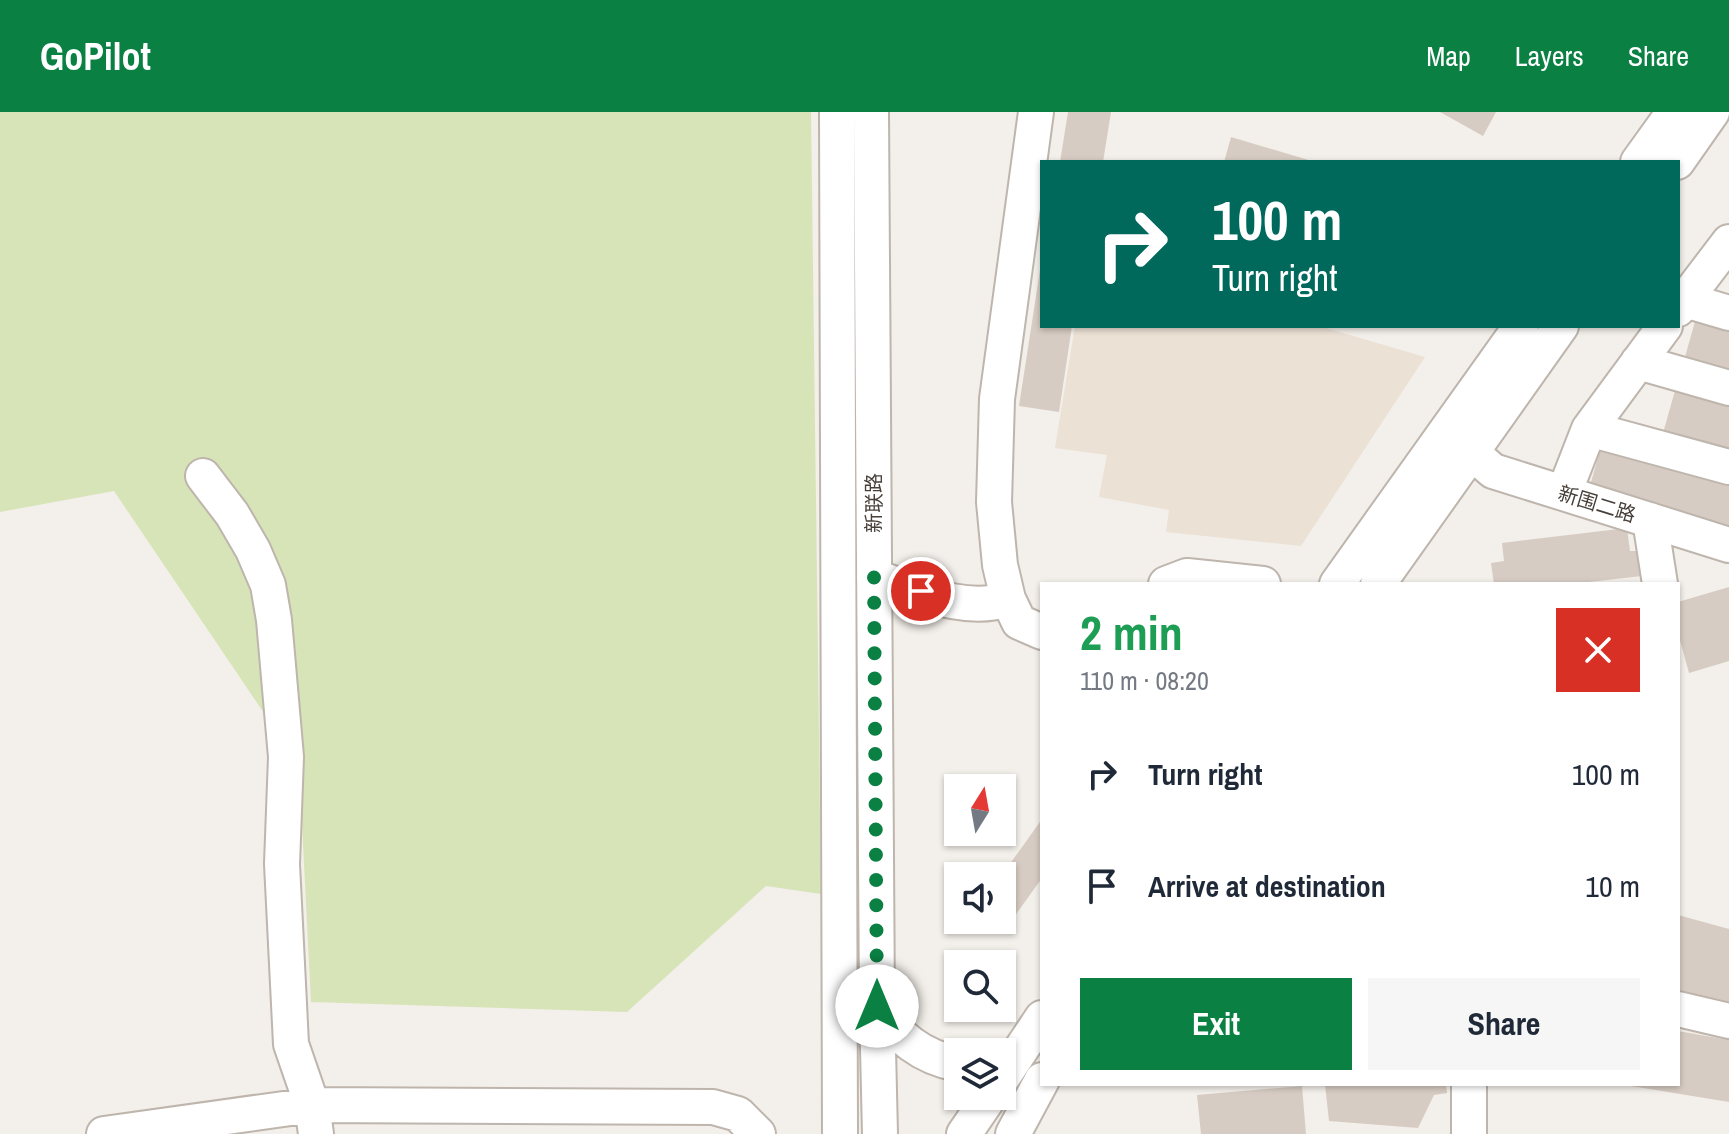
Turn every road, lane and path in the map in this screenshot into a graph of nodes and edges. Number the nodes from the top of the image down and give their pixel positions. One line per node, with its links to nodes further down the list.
1 (837, 112): 44 (street, 新联路)
2 (871, 112): 24 (street, 新联路)
3 (1036, 112): 30 (street)
4 (1712, 112): 7 (street)
5 (1671, 113): 6 (street)
6 (1639, 160)
7 (1678, 160)
8 (1729, 242): 9 (street)
9 (1680, 303)
10 (1680, 308): 11 (street)
11 (1729, 313)
12 (1520, 328): 27 (street)
13 (1560, 328): 18 (street)
14 (1662, 328): 15 (street)
15 (1638, 362): 16 (street); 17 (street)
16 (1729, 388)
17 (1589, 429): 19 (street); 21 (street)
18 (1471, 452): 21 (street, 新围二路); 28 (street)
19 (1729, 467)
20 (203, 476): 41 (street)
21 (1564, 493): 22 (street, 新围二路)
22 (1650, 520): 23 (street, 新围二路); 29 (street)
23 (1729, 545)
24 (874, 577): 30 (street); 32 (street, 新联路)
25 (1171, 582): 26 (street)
26 (1244, 582)
27 (1338, 582)
28 (1379, 582)
29 (1660, 582)
30 (1008, 599): 31 (street)
31 (1040, 631)
32 (877, 1006): 37 (street); 45 (street, 新联路)
33 (1680, 1009): 35 (street)
34 (1040, 1021): 36 (street)
35 (1729, 1021)
36 (1016, 1052)
37 (944, 1061)
38 (1040, 1084): 47 (street)
39 (1469, 1086): 48 (street)
40 (980, 1110): 46 (street)
41 (314, 1120): 42 (street); 43 (street)
42 (104, 1134)
43 (758, 1134)
44 (840, 1134)
45 (880, 1134)
46 (964, 1134)
47 (1013, 1134)
48 (1469, 1134)

